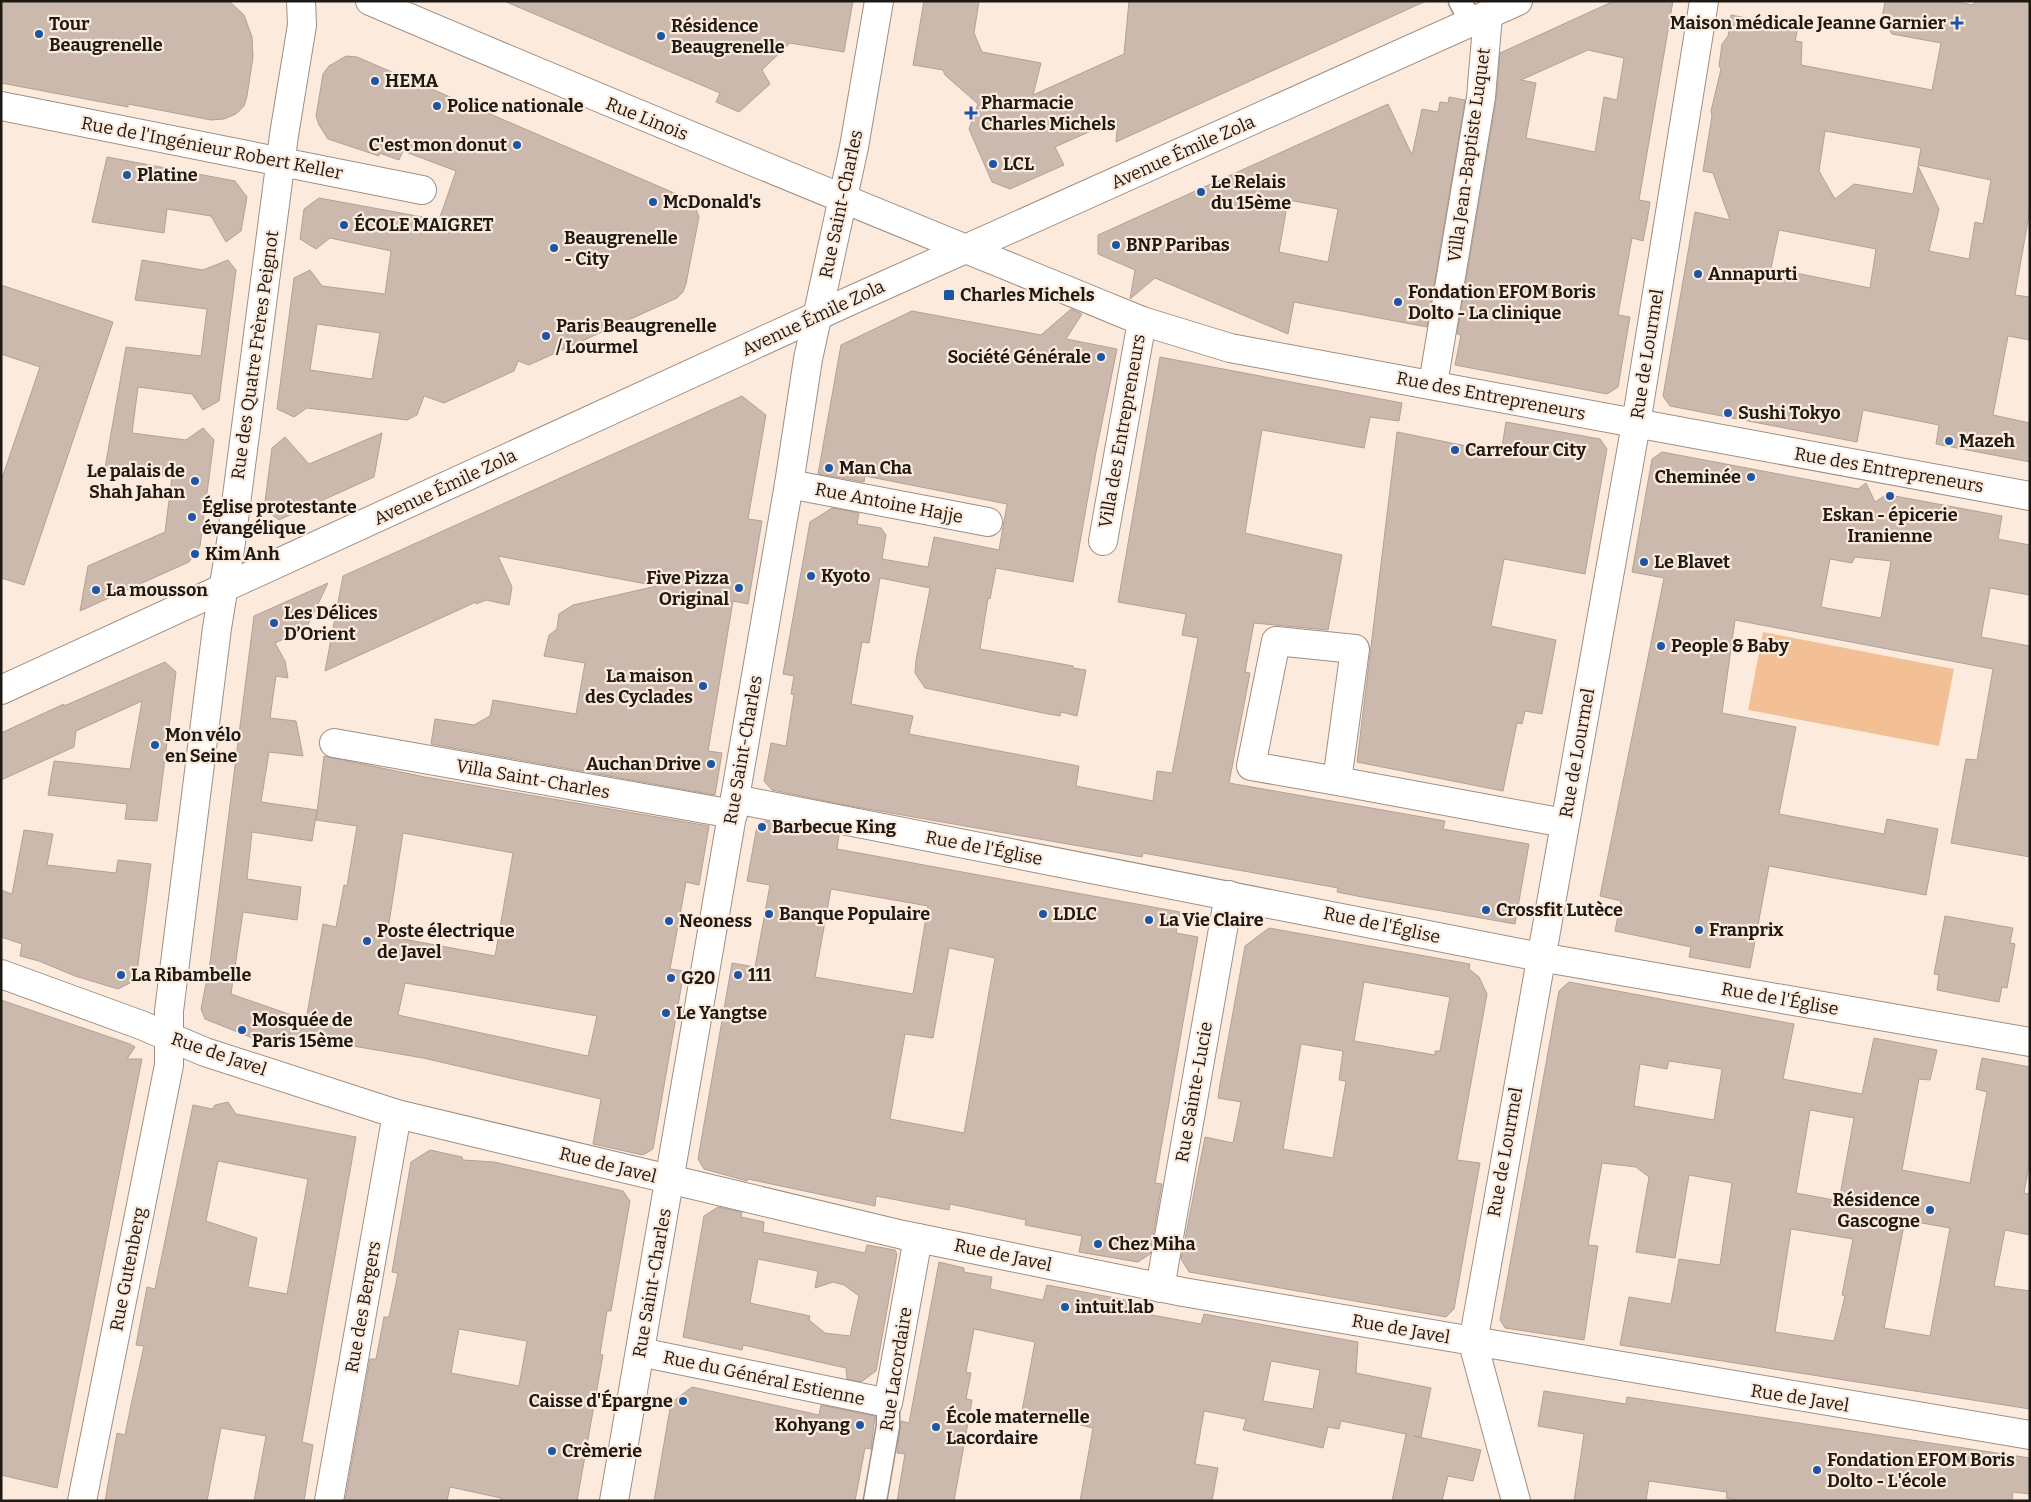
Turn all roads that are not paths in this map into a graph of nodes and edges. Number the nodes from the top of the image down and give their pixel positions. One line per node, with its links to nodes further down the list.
1 (301, 1): 8 (street, Rue des Quatre Frères Peignot)
2 (370, 1): 10 (street, Rue Linois)
3 (879, 1): 10 (street, Rue Saint-Charles)
4 (1518, 1): 6 (street, Avenue Émile Zola)
5 (1704, 1): 15 (street, Rue de Lourmel)
6 (1473, 13): 11 (street, Avenue Émile Zola); 14 (street, Villa Jean-Baptiste Luquet)
7 (1, 106): 8 (street, Rue de l'Ingénieur Robert Keller)
8 (281, 162): 9 (street, Rue de l'Ingénieur Robert Keller); 20 (street, Rue des Quatre Frères Peignot)
9 (422, 190)
10 (844, 198): 11 (street, Rue Linois); 12 (street, Rue Saint-Charles)
11 (965, 249): 12 (street, Avenue Émile Zola); 13 (street, Rue des Entrepreneurs)
12 (817, 316): 16 (street, Rue Saint-Charles); 20 (street, Avenue Émile Zola)
13 (1142, 321): 14 (street, Rue des Entrepreneurs); 19 (street, Villa des Entrepreneurs)
14 (1433, 384): 15 (street, Rue des Entrepreneurs)
15 (1636, 424): 17 (street, Rue des Entrepreneurs); 25 (street, Rue de Lourmel)
16 (789, 484): 18 (street, Rue Antoine Hajje); 24 (street, Rue Saint-Charles)
17 (2030, 496)
18 (988, 522)
19 (1103, 541)
20 (223, 589): 21 (street, Avenue Émile Zola); 29 (street, Rue des Quatre Frères Peignot)
21 (1, 690)
22 (334, 743): 24 (street, Villa Saint-Charles)
23 (1337, 781): 23 (street); 25 (street)
24 (734, 806): 26 (street, Rue de l'Église); 32 (street, Rue Saint-Charles)
25 (1564, 823): 27 (street, Rue de Lourmel)
26 (1229, 895): 27 (street, Rue de l'Église); 34 (street, Rue Sainte-Lucie)
27 (1540, 957): 30 (street, Rue de l'Église); 35 (street, Rue de Lourmel)
28 (1, 974): 29 (street, Rue de Javel)
29 (169, 1037): 31 (street, Rue de Javel); 39 (street, Rue Gutenberg)
30 (2030, 1042)
31 (397, 1114): 32 (street, Rue de Javel); 40 (street, Rue des Bergers)
32 (670, 1180): 33 (street, Rue de Javel); 36 (street, Rue Saint-Charles)
33 (918, 1238): 34 (street, Rue de Javel); 37 (street, Rue Lacordaire)
34 (1160, 1288): 35 (street, Rue de Javel)
35 (1473, 1343): 38 (street, Rue de Javel); 43 (street, Rue de Lourmel)
36 (640, 1352): 37 (street, Rue du Général Estienne); 41 (street, Rue Saint-Charles)
37 (888, 1403): 42 (street, Rue Lacordaire)
38 (2030, 1436)
39 (82, 1501)
40 (329, 1501)
41 (614, 1501)
42 (875, 1501)
43 (1516, 1501)

